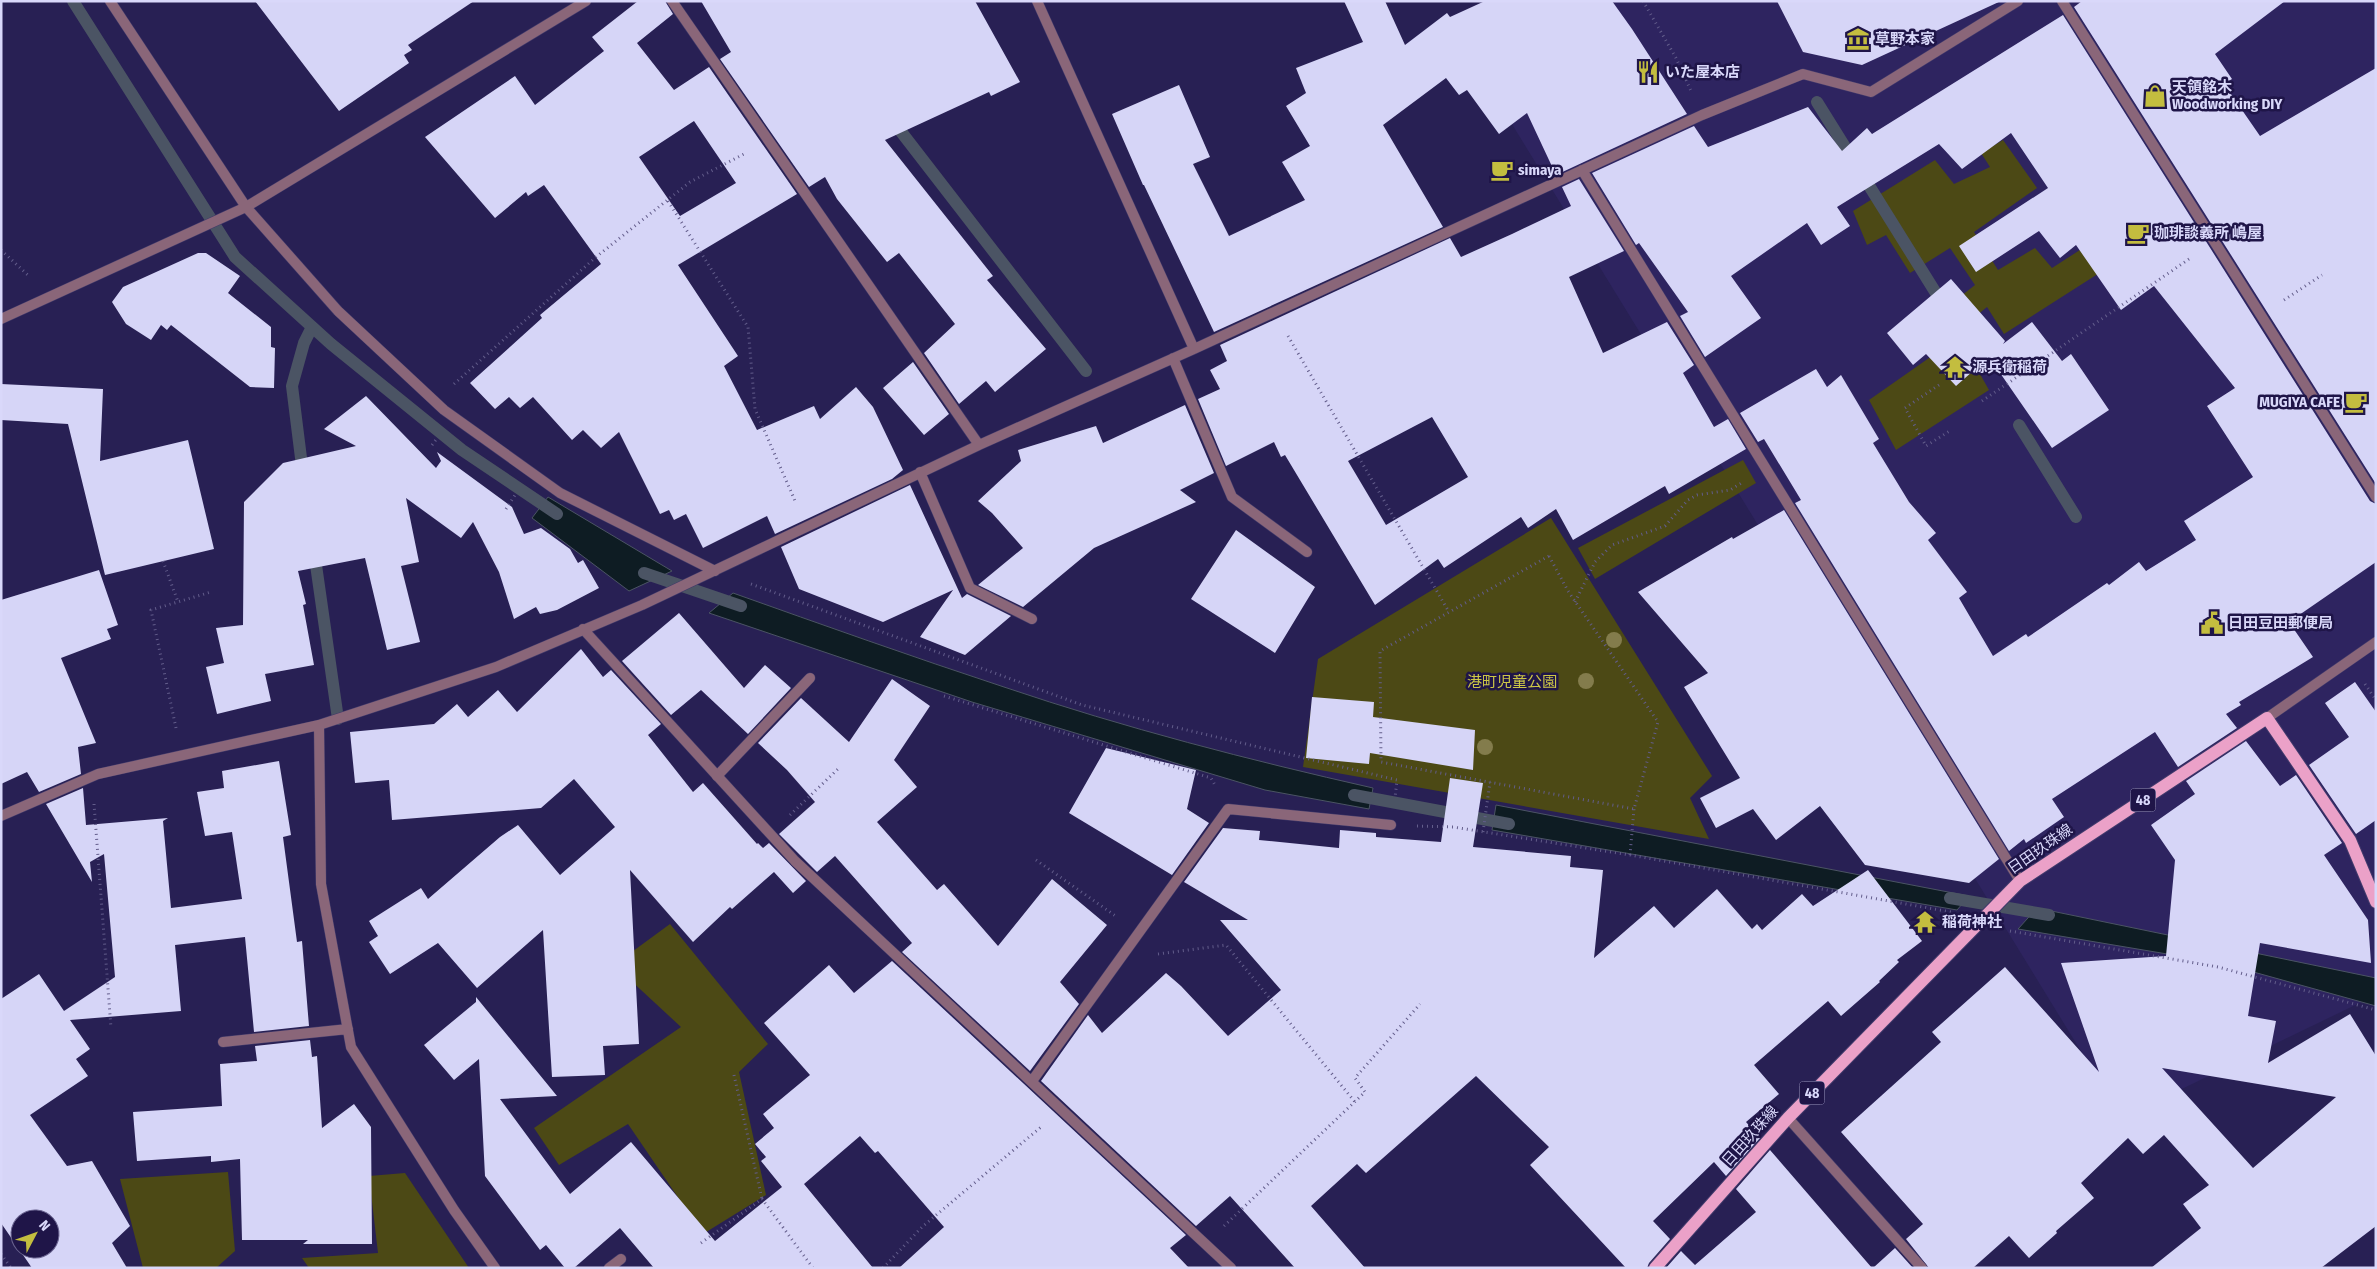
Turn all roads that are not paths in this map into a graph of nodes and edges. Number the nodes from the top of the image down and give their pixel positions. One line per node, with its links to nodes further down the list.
1 (110, 1): 8 (street)
2 (586, 1): 8 (street)
3 (672, 1): 12 (street)
4 (1037, 1): 10 (street)
5 (2018, 1): 7 (street)
6 (2062, 1): 14 (street)
7 (1582, 170): 10 (street); 26 (street)
8 (246, 207): 9 (street); 16 (street)
9 (1, 319)
10 (1194, 350): 11 (street)
11 (1173, 358): 12 (street); 15 (street)
12 (978, 445): 13 (street)
13 (920, 472): 16 (street); 17 (street)
14 (2376, 497)
15 (1307, 552)
16 (716, 571): 18 (street)
17 (1032, 620)
18 (583, 629): 22 (street); 23 (street)
19 (2376, 642): 21 (street)
20 (810, 678): 23 (street)
21 (2267, 718): 26 (main road, 日田玖珠線 / 48); 27 (main road)
22 (319, 725): 24 (street); 28 (street)
23 (717, 776): 30 (street)
24 (1, 816)
25 (1391, 825): 30 (street)
26 (2020, 881): 31 (main road, 日田玖珠線 / 48)
27 (2376, 902)
28 (348, 1029): 29 (street); 33 (street)
29 (223, 1042)
30 (1032, 1082): 35 (street)
31 (1788, 1118): 36 (main road, 日田玖珠線 / 48); 37 (street)
32 (622, 1259): 34 (street)
33 (495, 1268)
34 (609, 1268)
35 (1231, 1268)
36 (1655, 1268)
37 (1922, 1268)

